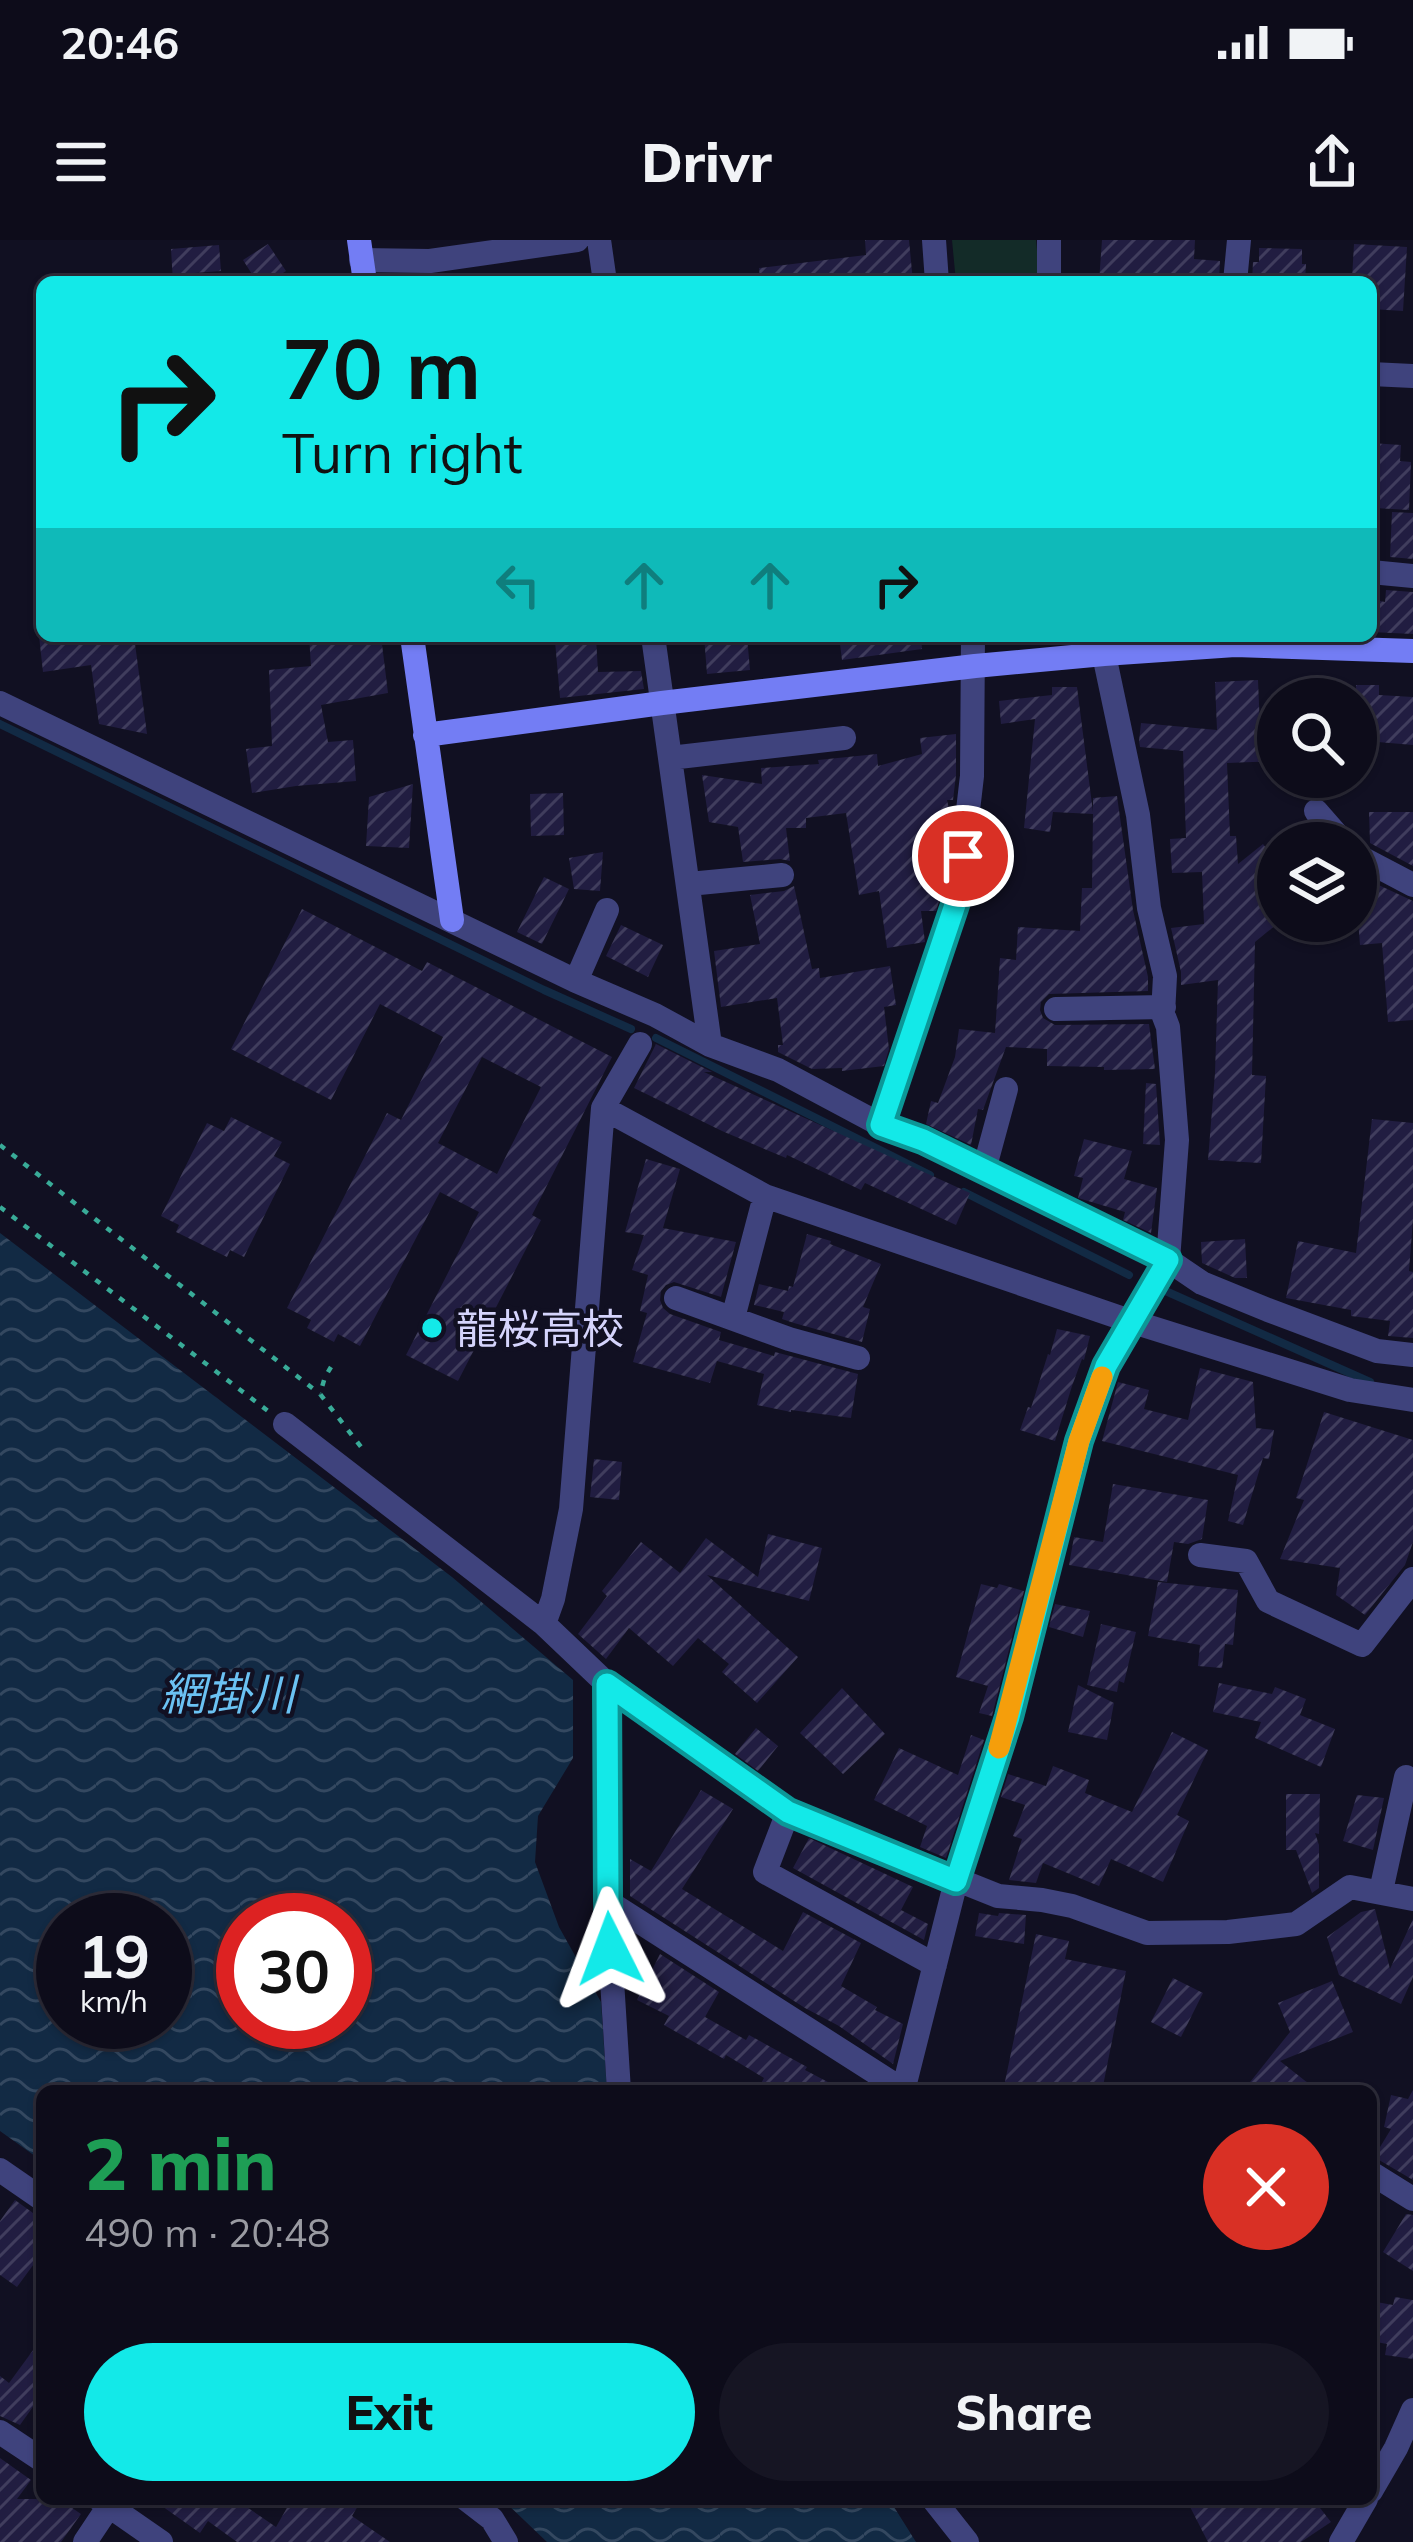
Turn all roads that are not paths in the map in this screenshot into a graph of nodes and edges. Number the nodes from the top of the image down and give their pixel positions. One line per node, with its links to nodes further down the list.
1 (577, 240): 6 (street)
2 (599, 240): 7 (street)
3 (934, 240): 8 (street)
4 (1049, 240): 9 (street)
5 (1239, 240): 10 (street)
6 (362, 261)
7 (604, 276)
8 (937, 276)
9 (1048, 276)
10 (1236, 276)
11 (1377, 374): 12 (street)
12 (1413, 376)
13 (1377, 573): 14 (street)
14 (1413, 576)
15 (413, 642): 23 (street)
16 (654, 642): 22 (street)
17 (973, 642): 20 (street)
18 (1102, 645): 19 (street); 20 (street); 35 (street)
19 (1413, 651)
20 (975, 666): 22 (street); 41 (street)
21 (0, 703): 33 (street)
22 (662, 703): 23 (street); 25 (street)
23 (425, 735): 33 (street)
24 (844, 738): 25 (street)
25 (670, 758): 30 (street)
26 (1316, 811): 27 (street)
27 (1326, 822)
28 (1377, 866): 31 (street)
29 (782, 875): 30 (street)
30 (689, 884): 38 (street)
31 (1413, 885)
32 (607, 910): 34 (street)
33 (452, 920): 34 (street)
34 (576, 981): 38 (street)
35 (1164, 1007): 36 (street); 44 (street)
36 (1056, 1009)
37 (640, 1044): 40 (street)
38 (710, 1045): 41 (street)
39 (1006, 1089): 42 (street)
40 (603, 1108): 43 (street); 54 (street)
41 (881, 1125): 42 (street)
42 (985, 1170): 44 (street)
43 (765, 1196): 46 (street); 47 (street)
44 (1168, 1260): 47 (street); 48 (street)
45 (676, 1298): 46 (street)
46 (734, 1318): 49 (street)
47 (1133, 1321): 50 (street); 58 (street)
48 (1413, 1355)
49 (858, 1358)
50 (1413, 1400)
51 (285, 1424): 54 (street)
52 (1200, 1555): 53 (street)
53 (1413, 1579)
54 (544, 1624): 55 (street)
55 (607, 1684): 57 (street); 61 (street)
56 (1406, 1777): 59 (street)
57 (788, 1812): 58 (street); 62 (street)
58 (956, 1881): 59 (street); 62 (street)
59 (1381, 1891): 60 (street)
60 (1413, 1899)
61 (608, 1901): 63 (street); 64 (street)
62 (934, 1965): 65 (street)
63 (619, 2085)
64 (894, 2085)
65 (904, 2085)
66 (0, 2170): 68 (street)
67 (1377, 2177): 69 (street)
68 (36, 2195)
69 (1413, 2199)
70 (1413, 2410): 73 (street)
71 (0, 2432): 72 (street)
72 (36, 2456)
73 (1377, 2481)
74 (103, 2505): 80 (street)
75 (108, 2505): 81 (street)
76 (474, 2505): 79 (street)
77 (938, 2505): 84 (street)
78 (1363, 2505): 85 (street)
79 (492, 2518): 82 (street); 83 (street)
80 (85, 2542)
81 (161, 2542)
82 (478, 2542)
83 (506, 2542)
84 (967, 2542)
85 (1341, 2542)

